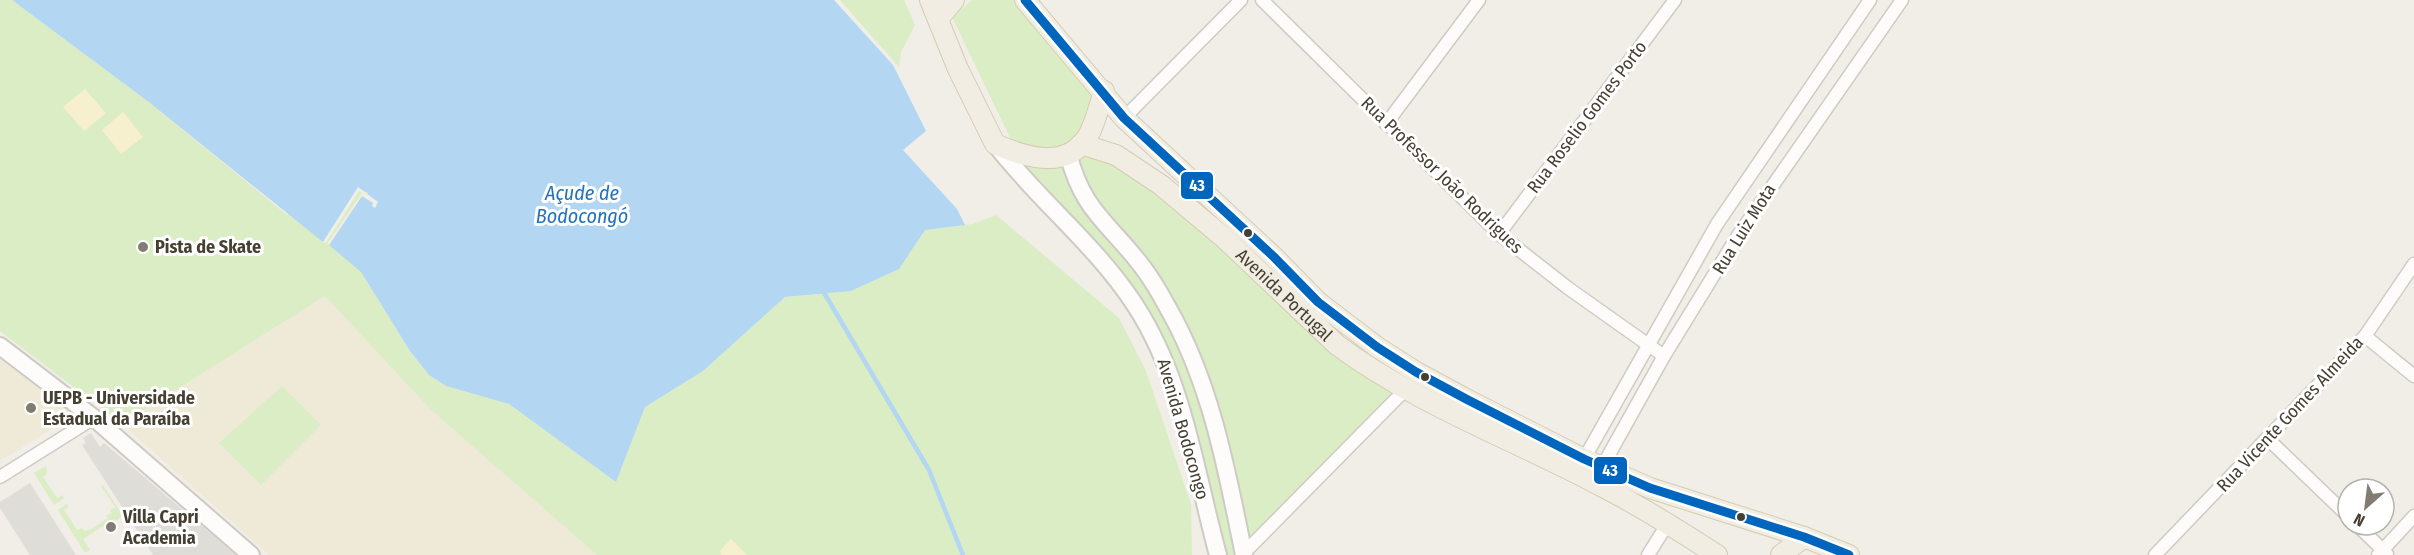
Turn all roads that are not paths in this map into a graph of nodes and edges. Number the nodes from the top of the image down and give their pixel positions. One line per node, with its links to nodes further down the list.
1 (930, 0): 10 (main road)
2 (954, 0): 10 (main road)
3 (1025, 0): 11 (main road, Avenida Portugal)
4 (1241, 0): 12 (street)
5 (1262, 0): 13 (street, Rua Professor João Rodrigues)
6 (1479, 0): 13 (street)
7 (1675, 0): 16 (street, Rua Roselio Gomes Porto)
8 (1870, 0): 19 (street, Rua Luiz Mota)
9 (1902, 0): 21 (street, Rua Luiz Mota)
10 (938, 19): 14 (main road)
11 (1104, 91): 12 (main road, Avenida Portugal); 15 (main road)
12 (1124, 118): 26 (main road, Avenida Portugal)
13 (1386, 124): 16 (street, Rua Professor João Rodrigues)
14 (994, 144): 15 (main road, Avenida Portugal); 35 (street, Avenida Bodocongo)
15 (1074, 149): 23 (main road, Avenida Portugal); 36 (street, Avenida Bodocongo)
16 (1498, 234): 19 (street, Rua Professor João Rodrigues)
17 (2414, 264): 18 (street, Rua Vicente Gomes Almeida)
18 (2365, 336): 22 (street); 25 (street, Rua Vicente Gomes Almeida)
19 (1648, 345): 21 (street, Rua Professor João Rodrigues); 26 (street, Rua Luiz Mota)
20 (0, 346): 24 (street)
21 (1664, 356): 26 (street, Rua Luiz Mota)
22 (2414, 376)
23 (1407, 388): 30 (main road, Avenida Portugal); 36 (street)
24 (94, 418): 27 (street); 34 (street)
25 (2268, 439): 28 (street); 41 (street, Rua Vicente Gomes Almeida)
26 (1593, 463): 31 (main road, Avenida Portugal)
27 (0, 477)
28 (2336, 504)
29 (2414, 516): 33 (street)
30 (1668, 523): 37 (street); 38 (main road, Avenida Portugal)
31 (1804, 537): 39 (main road); 40 (main road, Avenida Portugal)
32 (2368, 537): 33 (street)
33 (2383, 553)
34 (251, 555)
35 (1218, 555)
36 (1244, 555)
37 (1648, 555)
38 (1717, 555)
39 (1781, 555)
40 (1849, 555)
41 (2155, 555)

